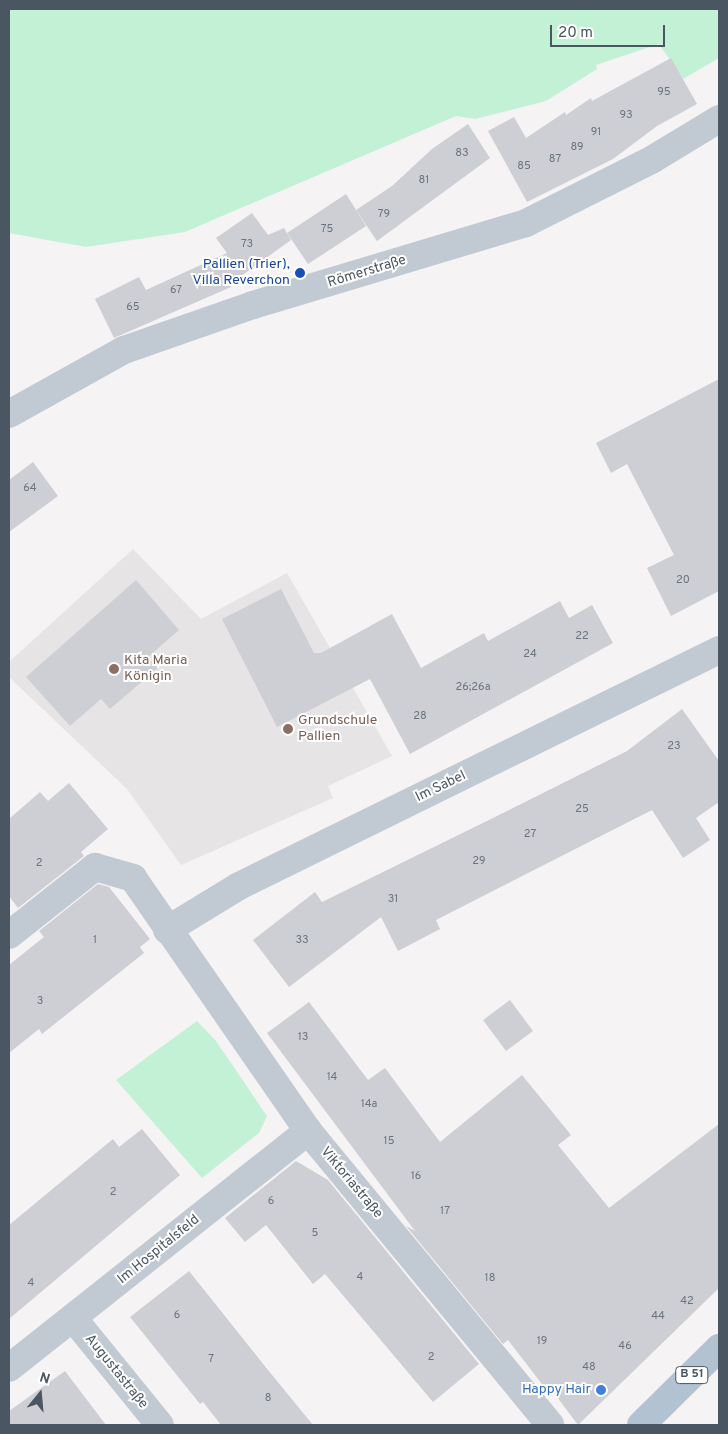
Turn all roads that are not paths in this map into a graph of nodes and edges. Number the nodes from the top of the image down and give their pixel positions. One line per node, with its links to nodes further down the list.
1 (719, 119): 2 (street, Römerstraße)
2 (9, 414)
3 (719, 650): 4 (street, Im Sabel)
4 (166, 930): 5 (street, Viktoriastraße); 6 (street, Viktoriastraße)
5 (9, 935)
6 (308, 1132): 7 (street, Im Hospitalsfeld); 11 (street, Viktoriastraße)
7 (73, 1318): 9 (street, Im Hospitalsfeld); 10 (street, Augustastraße)
8 (719, 1348): 12 (main road, B 51)
9 (9, 1368)
10 (160, 1425)
11 (550, 1425)
12 (641, 1425)

